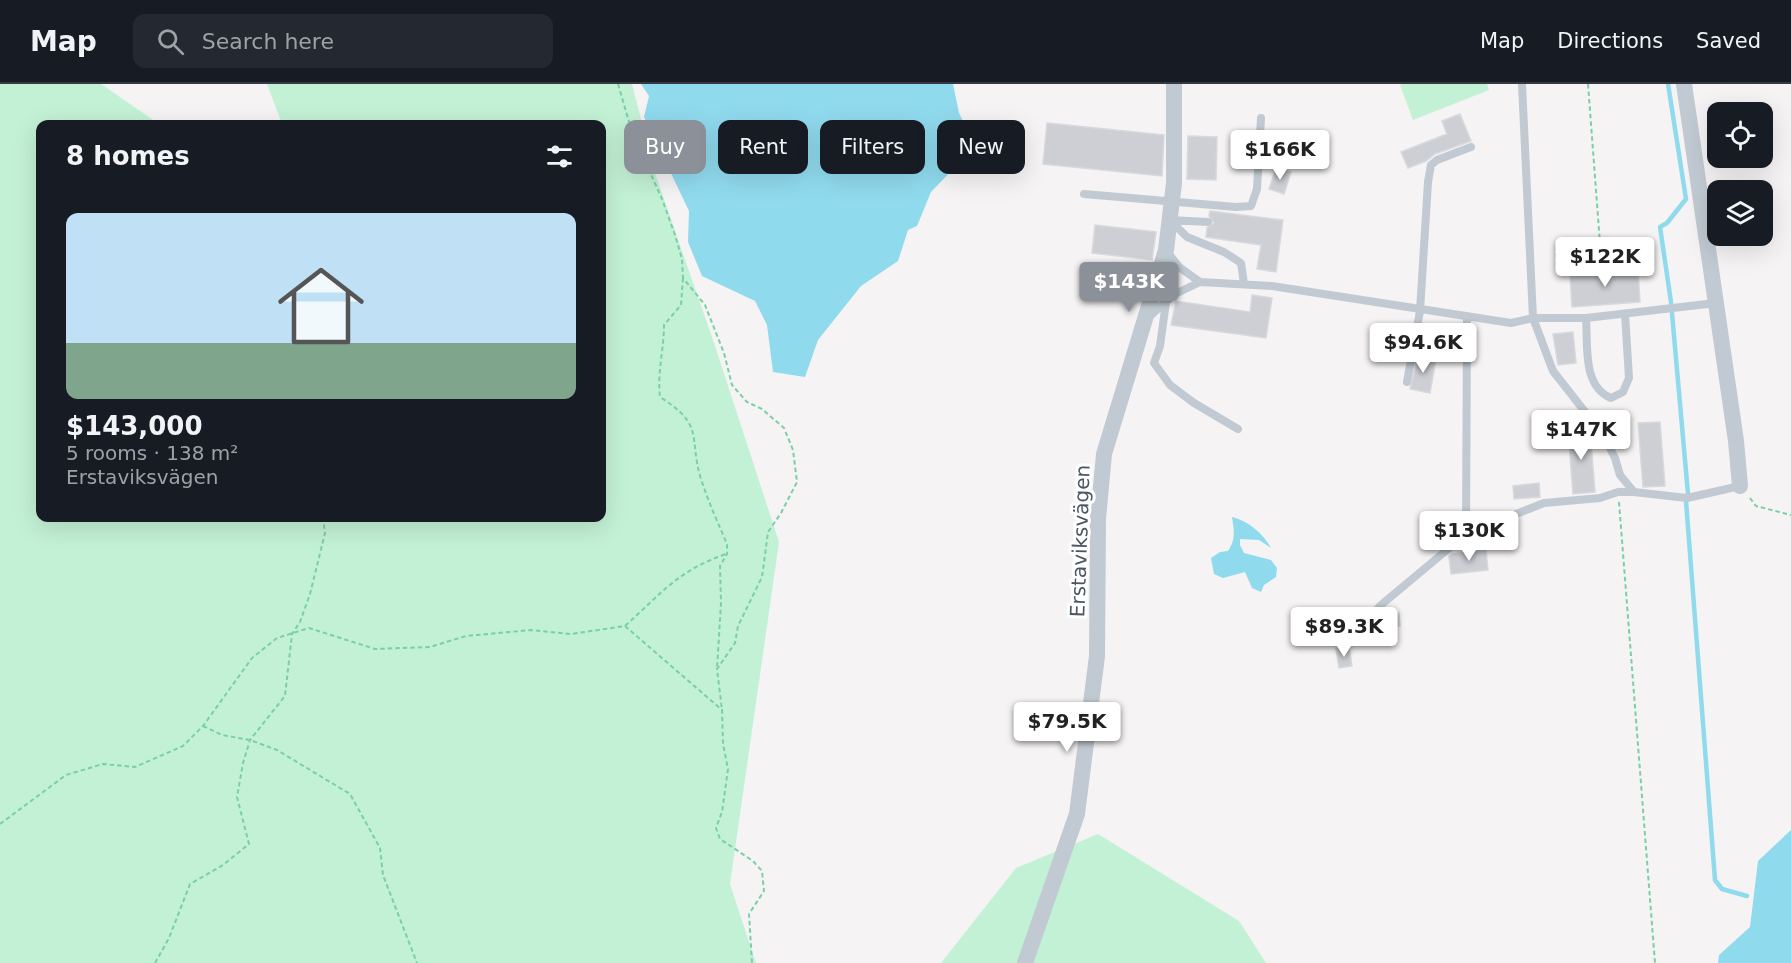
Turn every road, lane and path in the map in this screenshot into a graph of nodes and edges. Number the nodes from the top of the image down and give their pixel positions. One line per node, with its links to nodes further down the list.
1 (618, 84): 15 (path)
2 (1174, 84): 9 (street, Erstaviksvägen)
3 (1522, 84): 23 (lane)
4 (1588, 84): 12 (path)
5 (1684, 84): 19 (street)
6 (1262, 118): 9 (lane)
7 (1471, 147): 20 (lane)
8 (1084, 194): 9 (lane)
9 (1172, 201): 10 (street, Erstaviksvägen)
10 (1170, 220): 11 (lane); 13 (street, Erstaviksvägen); 17 (lane)
11 (1208, 222)
12 (1600, 247): 14 (path); 14 (path); 14 (path)
13 (1169, 254): 16 (lane); 18 (lane); 25 (street, Erstaviksvägen)
14 (1602, 270)
15 (683, 278): 36 (path); 40 (path)
16 (1200, 282): 17 (lane); 18 (lane)
17 (1244, 284): 20 (lane)
18 (1167, 299): 25 (lane); 28 (lane)
19 (1716, 303): 21 (lane); 30 (street)
20 (1420, 311): 22 (lane); 26 (lane)
21 (1625, 314): 24 (lane); 27 (lane)
22 (1467, 317): 23 (lane); 35 (lane)
23 (1533, 318): 24 (lane); 29 (lane)
24 (1586, 318): 27 (lane)
25 (1144, 322): 48 (street, Erstaviksvägen)
26 (1407, 382)
27 (1611, 398): 29 (path)
28 (1238, 429)
29 (1615, 458): 32 (lane)
30 (1740, 486): 32 (lane); 33 (path)
31 (1618, 492): 32 (lane); 35 (lane); 49 (path)
32 (1634, 492)
33 (1791, 515)
34 (324, 522): 39 (path)
35 (1466, 534): 38 (lane)
36 (727, 554): 37 (path); 40 (path)
37 (625, 626): 39 (path); 41 (path)
38 (1364, 632)
39 (292, 633): 42 (path); 43 (path)
40 (717, 669): 41 (path)
41 (722, 710): 47 (path)
42 (203, 726): 43 (path); 44 (path)
43 (250, 740): 45 (path); 46 (path)
44 (0, 824)
45 (155, 963)
46 (417, 963)
47 (752, 963)
48 (1025, 963)
49 (1655, 963)

